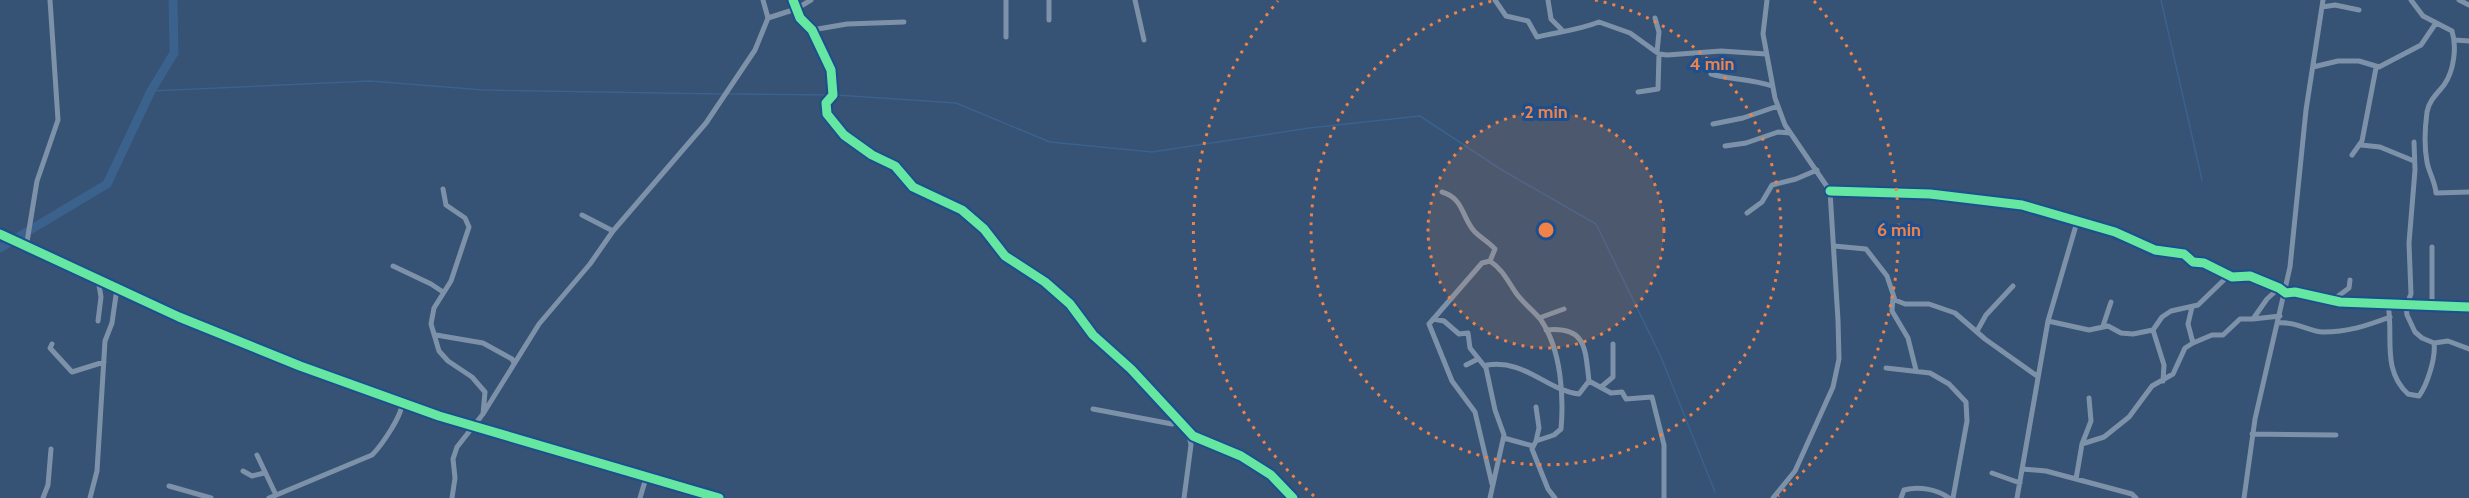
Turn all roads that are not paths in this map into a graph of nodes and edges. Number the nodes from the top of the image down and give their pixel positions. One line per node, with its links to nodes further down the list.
1 (50, 0): 55 (street)
2 (763, 0): 17 (street)
3 (793, 0): 15 (street)
4 (811, 0): 15 (street)
5 (1006, 0): 24 (street)
6 (1049, 0): 19 (street)
7 (1136, 0): 25 (street)
8 (1495, 0): 23 (street)
9 (1548, 0): 23 (street)
10 (1767, 0): 29 (street)
11 (2411, 0): 21 (street)
12 (2459, 0): 14 (street)
13 (2323, 3): 16 (street); 30 (street)
14 (2469, 5)
15 (796, 9): 17 (street); 22 (street)
16 (2359, 10)
17 (768, 18): 51 (street)
18 (1655, 18): 28 (street)
19 (1049, 20)
20 (904, 22): 22 (street)
21 (2436, 23): 26 (street); 31 (street)
22 (812, 30): 112 (street)
23 (1562, 30): 28 (street)
24 (1006, 37)
25 (1144, 40)
26 (2455, 40): 27 (street); 47 (street)
27 (2469, 42)
28 (1658, 53): 29 (street); 34 (street)
29 (1766, 54): 33 (street)
30 (2313, 67): 31 (street); 66 (street)
31 (2376, 68): 39 (street)
32 (1711, 74): 33 (street)
33 (1772, 86): 35 (street)
34 (1638, 92)
35 (1778, 106): 36 (street); 37 (street)
36 (1713, 124)
37 (1790, 133): 40 (street); 43 (street)
38 (2414, 142): 42 (street)
39 (2361, 145): 41 (street); 42 (street)
40 (1725, 146)
41 (2352, 156)
42 (2414, 161): 72 (street)
43 (1816, 170): 45 (street); 48 (street)
44 (443, 189): 65 (street)
45 (1830, 191): 50 (street); 53 (street)
46 (1442, 192): 56 (street)
47 (2469, 192)
48 (1747, 213)
49 (582, 215): 51 (street)
50 (2077, 222): 58 (street); 83 (street)
51 (613, 231): 97 (street)
52 (0, 234): 55 (street)
53 (1834, 246): 67 (street); 143 (street)
54 (2432, 247): 73 (street)
55 (26, 248): 59 (street)
56 (1490, 261): 79 (street); 80 (street)
57 (393, 266): 65 (street)
58 (2229, 275): 63 (street); 75 (street)
59 (98, 279): 62 (street); 82 (street)
60 (2350, 280): 64 (street)
61 (2013, 286): 88 (street)
62 (117, 288): 96 (street); 108 (street)
63 (2279, 288): 66 (street); 81 (street)
64 (2349, 288): 68 (street); 70 (street)
65 (443, 292): 89 (street)
66 (2286, 293): 68 (street); 77 (street)
67 (1893, 297): 88 (street); 101 (street)
68 (2333, 300): 70 (street)
69 (2111, 302): 85 (street)
70 (2356, 303): 71 (street)
71 (2388, 305): 72 (street); 78 (street)
72 (2406, 306): 73 (street); 91 (street)
73 (2432, 307): 74 (street)
74 (2469, 307)
75 (2192, 308): 87 (street); 90 (street)
76 (1564, 309): 79 (street)
77 (2280, 316): 81 (street); 84 (street)
78 (2390, 317): 84 (street); 91 (street)
79 (1539, 318): 86 (street)
80 (1433, 319): 95 (street); 129 (street)
81 (2253, 319): 90 (street)
82 (98, 321)
83 (2048, 321): 85 (street); 102 (street)
84 (2278, 323): 115 (street)
85 (2103, 326): 87 (street)
86 (1546, 330): 103 (street); 106 (street)
87 (2153, 330): 104 (street)
88 (1977, 331): 102 (street)
89 (436, 335): 97 (street); 111 (street)
90 (2193, 343): 104 (street)
91 (2434, 343): 94 (street)
92 (52, 344): 96 (street)
93 (1613, 344): 105 (street)
94 (2469, 349)
95 (1478, 359): 98 (street); 99 (street)
96 (104, 362): 133 (street)
97 (514, 363): 111 (street)
98 (1466, 365)
99 (1485, 368): 106 (street); 117 (street)
100 (1886, 368): 101 (street)
101 (1916, 370): 145 (street)
102 (2037, 376): 122 (street)
103 (1589, 381): 105 (street); 106 (street)
104 (2163, 381): 119 (street)
105 (1601, 387): 142 (street)
106 (1562, 391): 118 (street)
107 (2089, 398): 119 (street)
108 (402, 402): 113 (street); 131 (street)
109 (1536, 407): 118 (street)
110 (1093, 409): 112 (street)
111 (483, 414): 113 (street)
112 (1177, 421): 114 (street)
113 (475, 424): 126 (street); 135 (street)
114 (1188, 430): 138 (street); 139 (street)
115 (2252, 434): 116 (street); 148 (street)
116 (2336, 435)
117 (1504, 438): 118 (street); 129 (street)
118 (1534, 443): 141 (street)
119 (2082, 444): 127 (street)
120 (51, 448): 132 (street)
121 (257, 455): 125 (street)
122 (2022, 469): 127 (street); 128 (street)
123 (243, 471): 125 (street)
124 (1992, 472): 128 (street)
125 (264, 473): 131 (street)
126 (646, 477): 136 (street); 137 (street)
127 (2076, 479): 147 (street)
128 (2020, 483): 146 (street)
129 (1491, 484): 140 (street)
130 (169, 486): 134 (street)
131 (272, 497)
132 (43, 498)
133 (90, 498)
134 (211, 498)
135 (452, 498)
136 (640, 498)
137 (719, 498)
138 (1184, 498)
139 (1293, 498)
140 (1490, 498)
141 (1555, 498)
142 (1664, 498)
143 (1773, 498)
144 (1901, 498): 145 (street)
145 (1951, 498)
146 (2017, 498)
147 (2136, 498)
148 (2244, 498)

